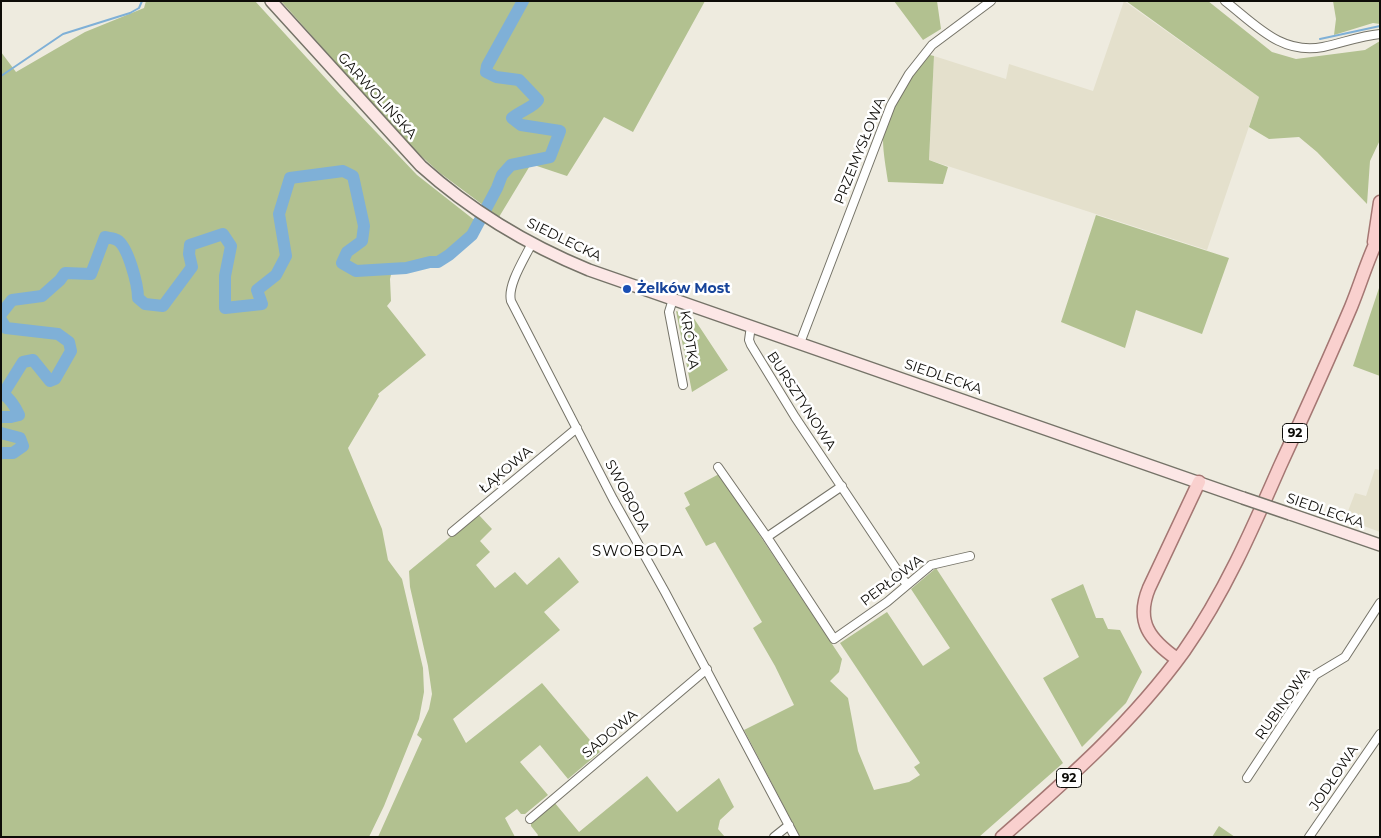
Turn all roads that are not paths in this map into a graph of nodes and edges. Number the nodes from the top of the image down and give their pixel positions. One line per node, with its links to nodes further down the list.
1 (271, 1): 6 (main road, GARWOLIŃSKA)
2 (991, 1): 12 (street, PRZEMYSŁOWA)
3 (1225, 1): 4 (street)
4 (1380, 34)
5 (1380, 202): 9 (main road, 92)
6 (502, 226): 8 (main road, SIEDLECKA)
7 (1380, 234): 9 (main road, 92)
8 (532, 243): 10 (main road, SIEDLECKA); 14 (street, SWOBODA)
9 (1373, 247): 24 (main road, 92)
10 (673, 299): 11 (main road, SIEDLECKA); 13 (street, KRÓTKA)
11 (752, 326): 12 (main road, SIEDLECKA); 17 (street, BURSZTYNOWA)
12 (800, 343): 16 (main road, SIEDLECKA)
13 (683, 385)
14 (577, 428): 18 (street, ŁĄKOWA); 25 (street, SWOBODA)
15 (718, 467): 19 (street)
16 (1199, 482): 20 (main road, SIEDLECKA, bridge); 24 (main road)
17 (842, 486): 19 (street); 22 (street, BURSZTYNOWA)
18 (452, 532)
19 (767, 537): 22 (street, PERŁOWA)
20 (1380, 545)
21 (970, 556): 22 (street, PERŁOWA)
22 (907, 585)
23 (1380, 603): 27 (street, RUBINOWA)
24 (1177, 659): 32 (main road, 92)
25 (707, 669): 28 (street, SADOWA); 29 (street, SWOBODA)
26 (1380, 734): 33 (street, JODŁOWA)
27 (1247, 778)
28 (530, 819)
29 (789, 825): 30 (street); 31 (street, SWOBODA)
30 (774, 837)
31 (795, 837)
32 (1002, 837)
33 (1310, 837)

